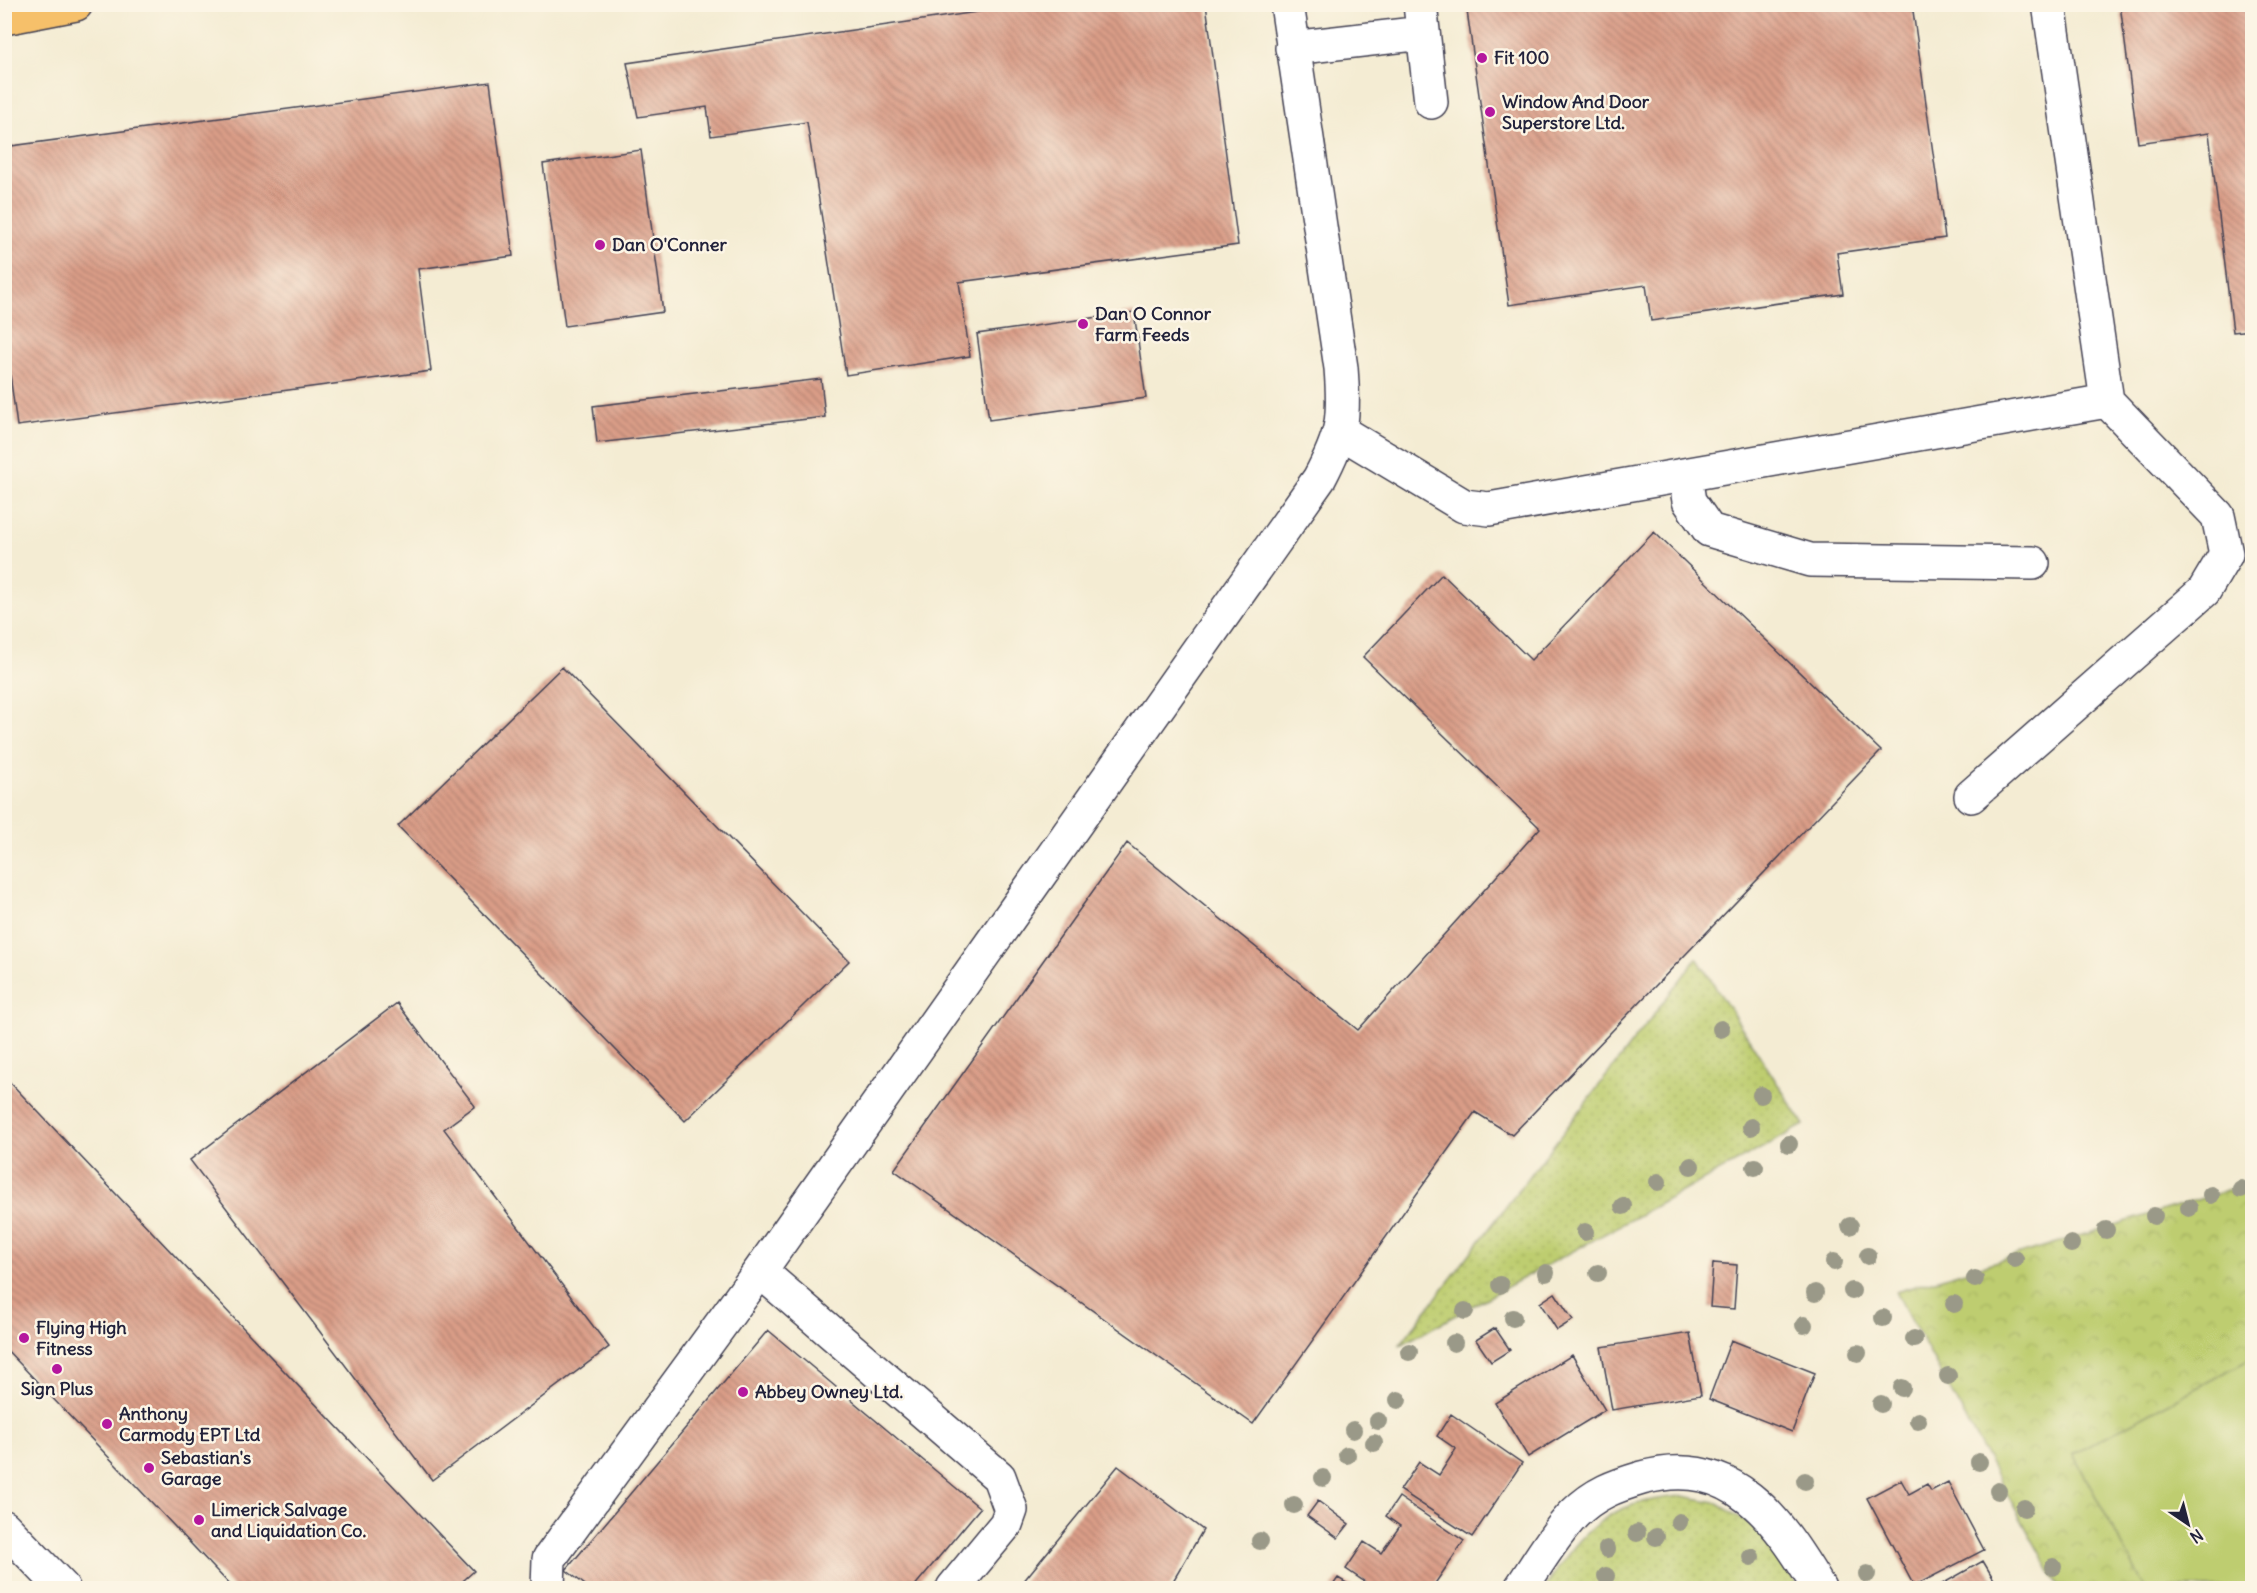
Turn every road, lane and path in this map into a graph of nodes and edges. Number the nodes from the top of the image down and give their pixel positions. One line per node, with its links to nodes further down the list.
1 (76, 4): 4 (main road)
2 (1287, 4): 6 (street)
3 (2049, 4): 8 (street)
4 (4, 18)
5 (1421, 19): 6 (street); 7 (street)
6 (1292, 48): 9 (street)
7 (1431, 102)
8 (2107, 400): 10 (street); 12 (street)
9 (1341, 432): 10 (street); 13 (street)
10 (1685, 476): 11 (street)
11 (2032, 562)
12 (1971, 796)
13 (760, 1271): 16 (street); 17 (street)
14 (4, 1527): 15 (street)
15 (63, 1588)
16 (548, 1588)
17 (953, 1588)
18 (1521, 1588): 19 (street)
19 (1819, 1588)

